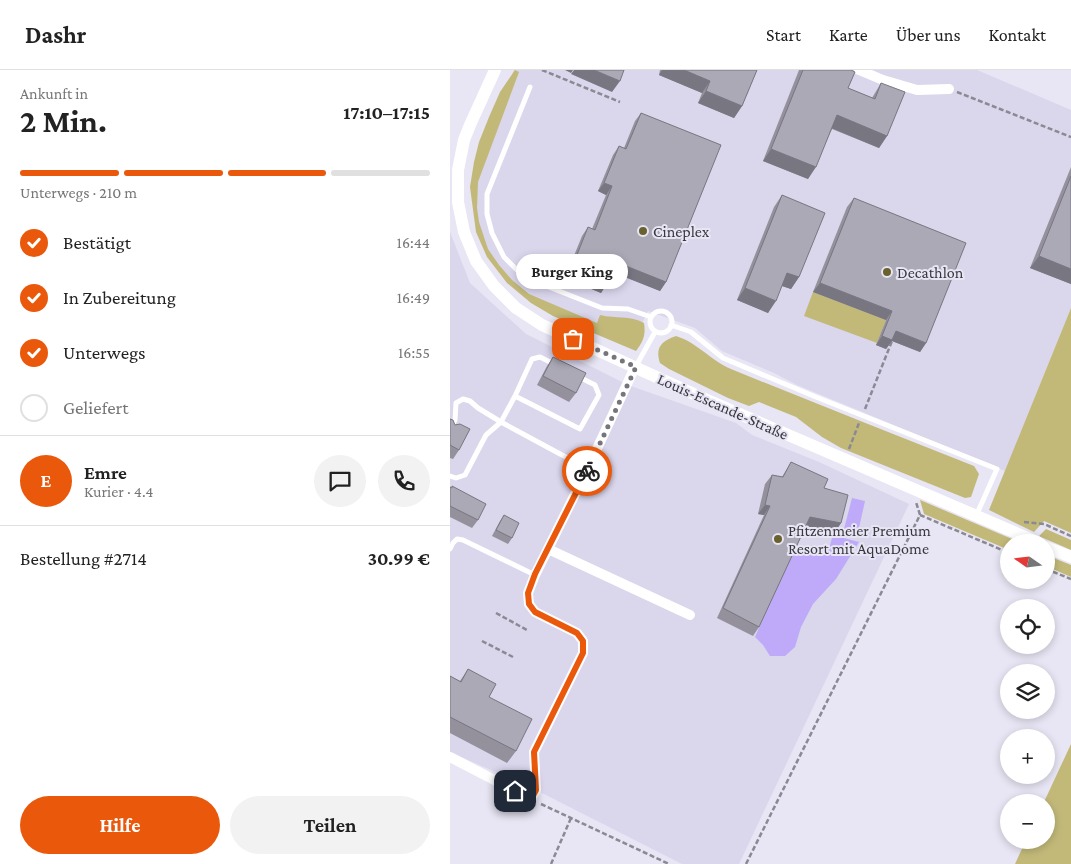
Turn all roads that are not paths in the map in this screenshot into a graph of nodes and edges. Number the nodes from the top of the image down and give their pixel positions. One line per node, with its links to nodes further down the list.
1 (495, 70): 8 (street, Louis-Escande-Straße)
2 (860, 70): 4 (street)
3 (530, 87): 5 (lane)
4 (949, 89)
5 (651, 318): 6 (lane); 7 (lane)
6 (671, 325): 7 (lane); 16 (lane)
7 (655, 332): 8 (lane)
8 (636, 367): 14 (street); 16 (street, Louis-Escande-Straße)
9 (563, 369): 11 (lane)
10 (571, 373): 11 (lane)
11 (515, 396): 12 (lane)
12 (502, 422): 13 (lane); 14 (lane); 15 (lane)
13 (450, 430)
14 (588, 468): 18 (street)
15 (450, 476)
16 (976, 516): 17 (street, Louis-Escande-Straße)
17 (1018, 534)
18 (548, 548): 22 (street); 23 (street)
19 (450, 549): 22 (lane)
20 (1055, 551): 21 (street)
21 (1071, 557)
22 (535, 574): 24 (street)
23 (690, 615)
24 (450, 757)

